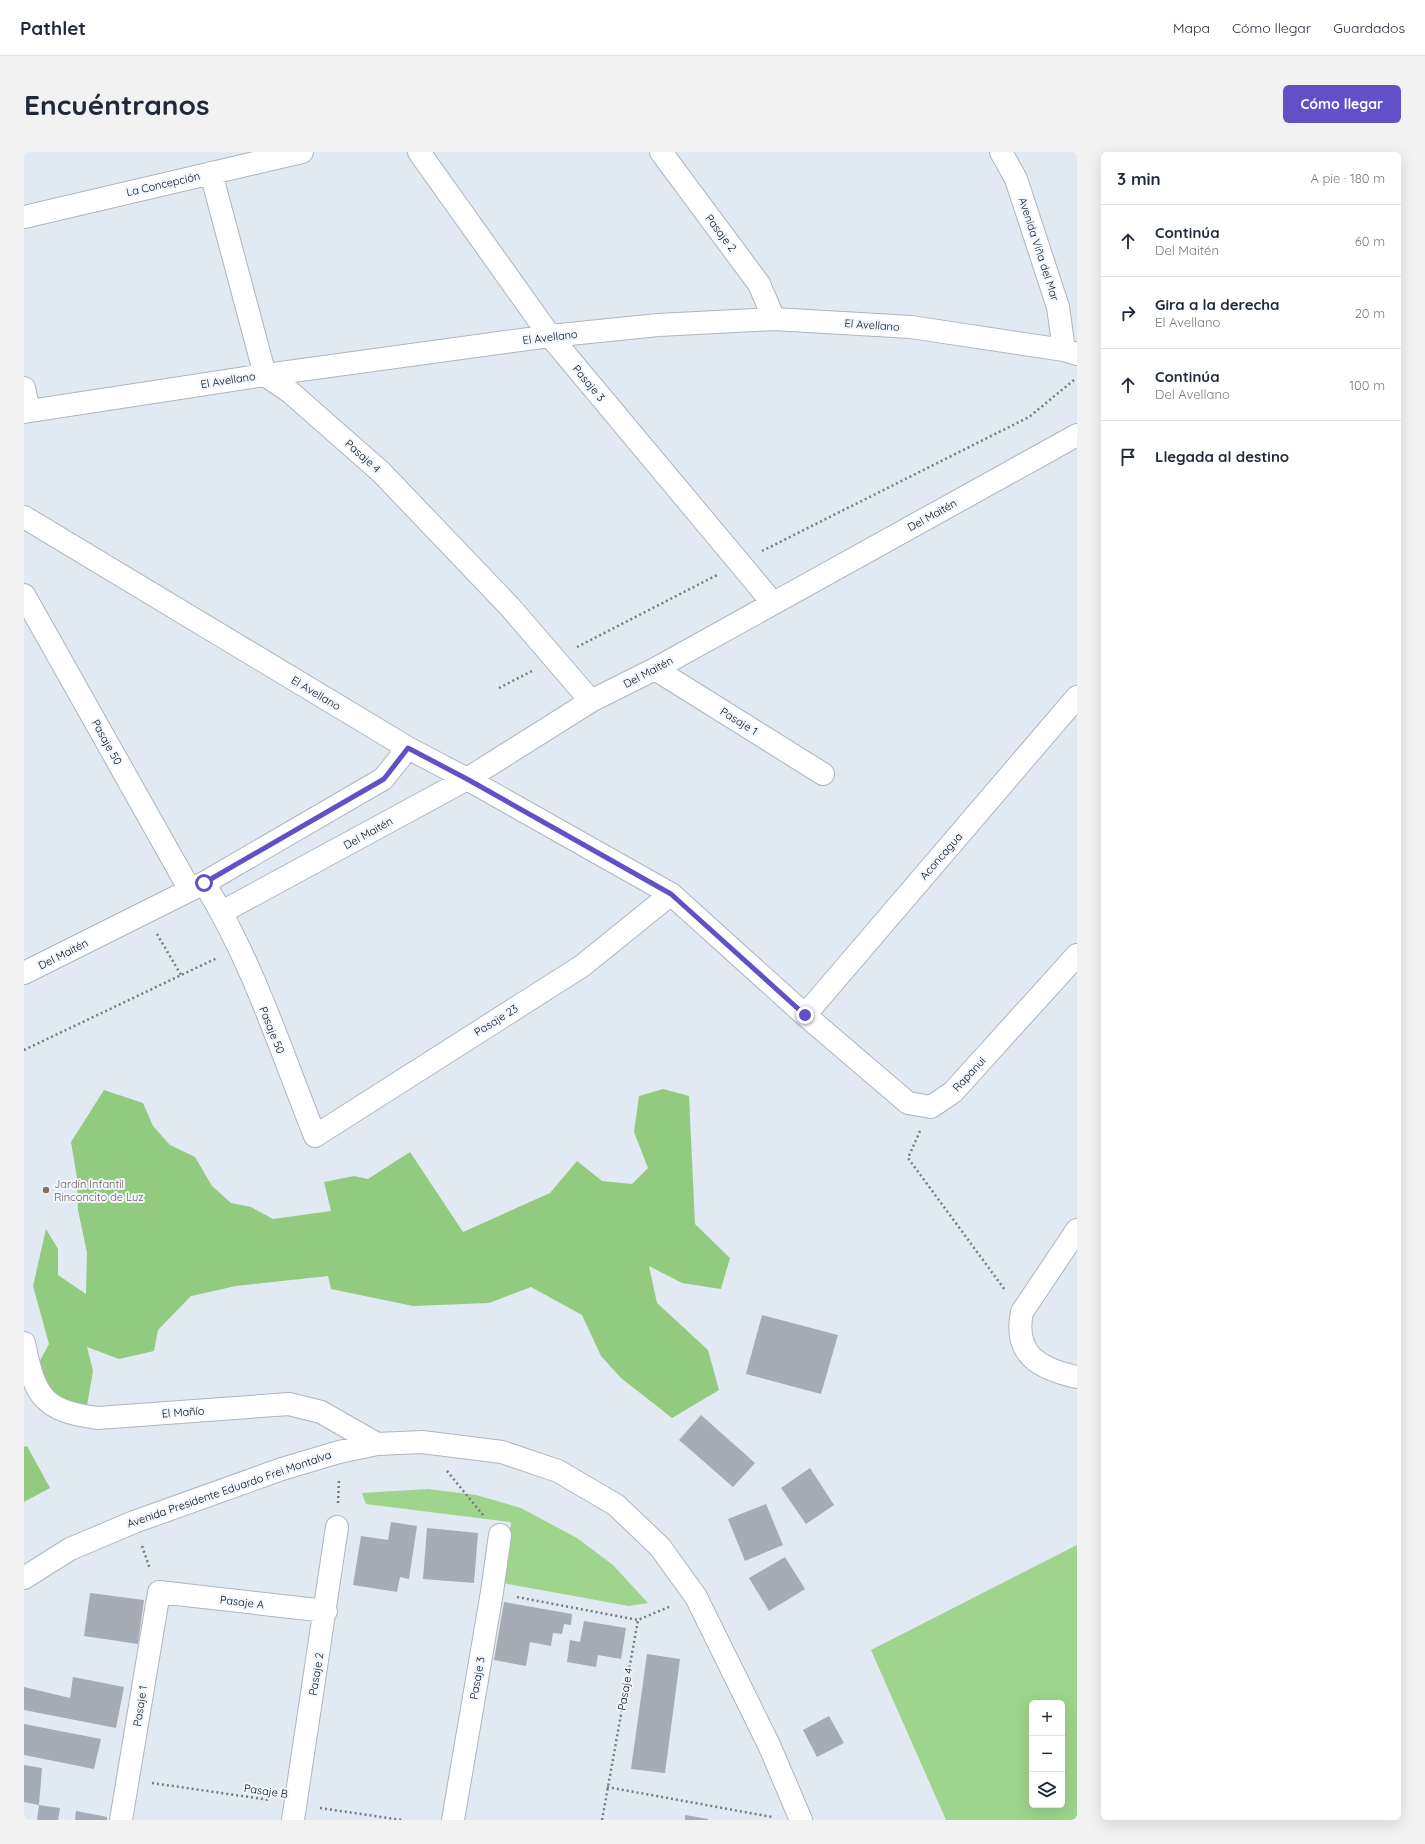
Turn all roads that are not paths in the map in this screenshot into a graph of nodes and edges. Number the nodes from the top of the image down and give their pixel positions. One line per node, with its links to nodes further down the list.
1 (302, 152): 5 (street, La Concepción)
2 (419, 152): 8 (street, Pasaje 3)
3 (661, 152): 7 (street, Pasaje 2)
4 (1001, 152): 9 (street, Avenida Viña del Mar)
5 (211, 173): 6 (street, La Concepción); 10 (street)
6 (24, 217)
7 (774, 319): 8 (street, El Avellano); 9 (street, El Avellano)
8 (550, 336): 10 (street, El Avellano); 16 (street, Pasaje 3)
9 (1071, 352)
10 (265, 374): 12 (street, El Avellano); 19 (street, Pasaje 4)
11 (24, 388): 12 (street)
12 (26, 411)
13 (1077, 435): 16 (street, Del Maitén)
14 (24, 517): 20 (street, El Avellano)
15 (24, 595): 23 (street, Pasaje 50)
16 (773, 603): 17 (street, Del Maitén)
17 (655, 669): 19 (street, Del Maitén); 21 (street, Pasaje 1)
18 (1077, 697): 28 (street, Aconcagua)
19 (591, 701): 22 (street, Del Maitén)
20 (408, 748): 22 (street, El Avellano); 23 (street, Del Maitén)
21 (823, 774)
22 (467, 779): 24 (street, El Avellano); 25 (street, Del Maitén)
23 (197, 886): 25 (street, Pasaje 50); 27 (street, Del Maitén)
24 (671, 894): 28 (street, El Avellano); 29 (street, Pasaje 23)
25 (222, 912): 29 (street, Pasaje 50)
26 (1077, 955): 28 (street, Rapanui)
27 (24, 973)
28 (805, 1015)
29 (314, 1136)
30 (1077, 1230): 32 (street)
31 (24, 1343): 33 (street, El Mañío)
32 (1077, 1377)
33 (377, 1444): 36 (street, Avenida Presidente Eduardo Frei Montalva); 42 (street, Avenida Presidente Eduardo Frei Montalva)
34 (337, 1528): 38 (street, Pasaje 2)
35 (500, 1535): 41 (street, Pasaje 3)
36 (24, 1578)
37 (159, 1592): 38 (street, Pasaje A); 40 (street, Pasaje 1)
38 (326, 1611): 39 (street, Pasaje 2)
39 (295, 1812)
40 (121, 1820)
41 (453, 1820)
42 (801, 1820)

